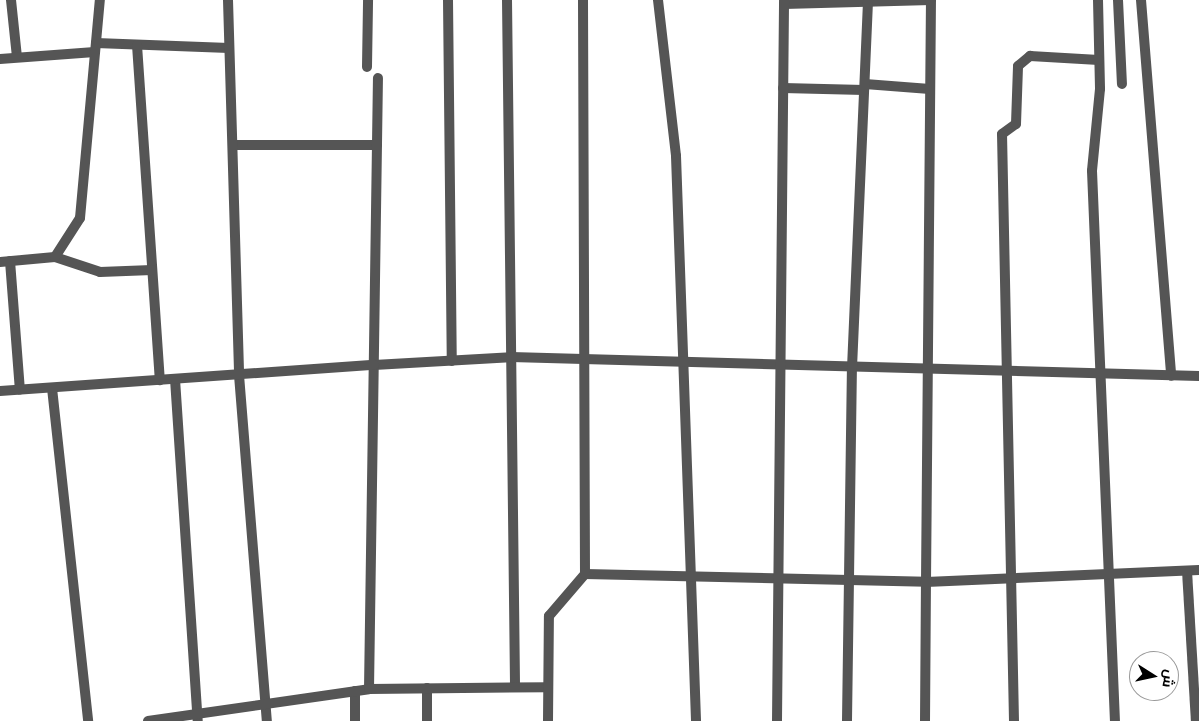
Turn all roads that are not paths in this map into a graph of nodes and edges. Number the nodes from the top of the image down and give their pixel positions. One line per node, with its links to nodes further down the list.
1 (11, 0): 18 (street)
2 (100, 0): 16 (street)
3 (228, 0): 17 (street)
4 (368, 0): 21 (street)
5 (448, 0): 34 (street)
6 (507, 0): 32 (street)
7 (583, 0): 33 (street)
8 (658, 0): 35 (street)
9 (931, 0): 13 (street); 26 (street)
10 (1098, 0): 20 (street)
11 (1118, 0): 23 (street)
12 (1141, 0): 43 (street)
13 (868, 1): 14 (street); 24 (street)
14 (784, 2): 25 (street)
15 (137, 45): 16 (street); 17 (street); 31 (street)
16 (95, 47): 18 (street); 29 (street)
17 (229, 48): 27 (street)
18 (17, 57): 19 (street)
19 (0, 58)
20 (1099, 60): 40 (street); 41 (street)
21 (368, 67)
22 (378, 78): 28 (street)
23 (1122, 84)
24 (865, 87): 25 (street); 26 (street); 38 (street)
25 (783, 88): 37 (street)
26 (930, 89): 39 (street)
27 (232, 145): 28 (street); 42 (street)
28 (377, 145): 36 (street)
29 (55, 257): 30 (street); 31 (street)
30 (5, 261): 48 (street)
31 (152, 270): 46 (street)
32 (511, 357): 33 (street); 34 (street); 59 (street)
33 (586, 360): 35 (street); 52 (street)
34 (452, 361): 36 (street)
35 (683, 363): 37 (street); 54 (street)
36 (374, 365): 42 (street); 62 (street)
37 (780, 366): 38 (street); 56 (street)
38 (852, 368): 39 (street); 57 (street)
39 (928, 370): 40 (street); 58 (street)
40 (1007, 372): 41 (street); 55 (street)
41 (1101, 374): 43 (street); 53 (street)
42 (239, 375): 45 (street); 64 (street)
43 (1171, 376): 44 (street)
44 (1199, 376)
45 (175, 379): 46 (street); 65 (street)
46 (160, 380): 47 (street)
47 (52, 388): 48 (street); 66 (street)
48 (20, 390): 49 (street)
49 (0, 391)
50 (1199, 570): 51 (street)
51 (1188, 571): 53 (street); 78 (street)
52 (585, 574): 54 (street); 60 (street)
53 (1109, 574): 55 (street); 77 (street)
54 (691, 577): 56 (street); 72 (street)
55 (1011, 578): 58 (street); 76 (street)
56 (778, 579): 57 (street); 73 (street)
57 (849, 580): 58 (street); 74 (street)
58 (926, 582): 75 (street)
59 (515, 687): 60 (street); 61 (street)
60 (548, 687): 71 (street)
61 (427, 688): 62 (street); 70 (street)
62 (369, 689): 63 (street)
63 (354, 691): 64 (street); 69 (street)
64 (265, 704): 65 (street); 68 (street)
65 (198, 717): 67 (street)
66 (88, 721)
67 (148, 721)
68 (267, 721)
69 (355, 721)
70 (427, 721)
71 (548, 721)
72 (696, 721)
73 (777, 721)
74 (846, 721)
75 (925, 721)
76 (1014, 721)
77 (1115, 721)
78 (1196, 721)

